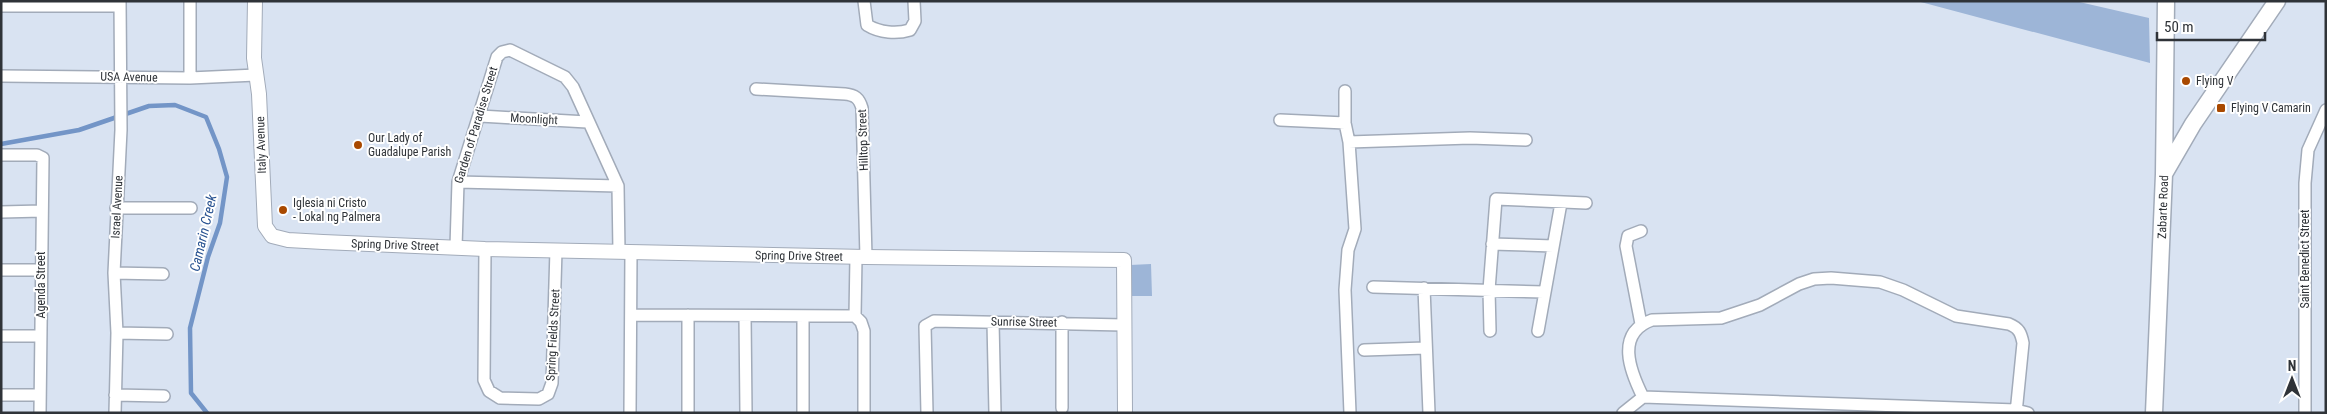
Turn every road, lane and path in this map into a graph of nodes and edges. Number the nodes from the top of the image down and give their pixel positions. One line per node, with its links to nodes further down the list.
1 (190, 1): 12 (street)
2 (255, 1): 9 (street, Italy Avenue)
3 (864, 1): 4 (street)
4 (914, 1)
5 (2166, 1): 23 (main road, Zabarte Road)
6 (2277, 1): 23 (main road)
7 (120, 4): 8 (street); 11 (street, Israel Avenue)
8 (1, 6)
9 (257, 75): 12 (street, USA Avenue); 33 (street, Italy Avenue)
10 (1, 76): 11 (street, USA Avenue)
11 (121, 76): 12 (street, USA Avenue); 28 (street, Israel Avenue)
12 (190, 78)
13 (756, 89): 40 (street, Hilltop Street)
14 (1345, 91): 19 (street)
15 (2326, 110): 87 (street, Saint Benedict Street)
16 (480, 116): 18 (street, Moonlight); 18 (street, Garden of Paradise Street); 24 (street, Garden of Paradise Street)
17 (1280, 120): 19 (street)
18 (588, 122): 25 (street, Garden of Paradise Street)
19 (1345, 123): 21 (street)
20 (1526, 140): 21 (street)
21 (1349, 142): 83 (street)
22 (1, 155): 30 (street, Agenda Street)
23 (2164, 174): 86 (main road, Zabarte Road)
24 (458, 182): 25 (street); 36 (street, Garden of Paradise Street)
25 (618, 186): 39 (street, Garden of Paradise Street)
26 (1561, 202): 27 (street); 34 (street); 35 (street)
27 (1586, 202)
28 (116, 208): 29 (street); 43 (street, Israel Avenue)
29 (191, 208)
30 (42, 211): 31 (street); 42 (street, Agenda Street)
31 (1, 212)
32 (1640, 231): 56 (street)
33 (323, 242): 36 (street, Spring Drive Street)
34 (1492, 244): 35 (street); 47 (street)
35 (1553, 246): 48 (street)
36 (456, 247): 37 (street, Spring Drive Street)
37 (485, 249): 38 (street, Spring Drive Street); 38 (street, Spring Fields Street)
38 (556, 250): 39 (street, Spring Drive Street)
39 (625, 252): 40 (street, Spring Drive Street); 49 (street, Garden of Paradise Street)
40 (861, 257): 53 (street); 57 (street, Spring Drive Street)
41 (1, 270): 42 (street)
42 (41, 270): 63 (street, Agenda Street)
43 (114, 273): 44 (street); 60 (street, Israel Avenue)
44 (163, 274)
45 (1374, 287): 46 (street)
46 (1424, 288): 47 (street); 64 (street)
47 (1490, 290): 48 (street); 58 (street)
48 (1544, 292): 59 (street)
49 (631, 315): 50 (street); 75 (street, Garden of Paradise Street)
50 (688, 315): 51 (street); 76 (street)
51 (746, 316): 52 (street); 77 (street)
52 (803, 316): 53 (street); 78 (street)
53 (856, 316): 79 (street)
54 (993, 322): 55 (street, Sunrise Street); 80 (street, Sunrise Street); 81 (street)
55 (1062, 322): 57 (street, Sunrise Street); 71 (street)
56 (1641, 324): 70 (street); 72 (street)
57 (1124, 325): 82 (street, Spring Drive Street)
58 (1490, 331)
59 (1538, 331)
60 (117, 333): 61 (street); 68 (street, Israel Avenue)
61 (167, 334)
62 (1, 336): 63 (street)
63 (40, 336): 67 (street, Agenda Street)
64 (1425, 348): 65 (street); 84 (street)
65 (1364, 350)
66 (1, 395): 67 (street)
67 (40, 395): 73 (street, Agenda Street)
68 (115, 395): 69 (street); 74 (street, Israel Avenue)
69 (164, 396)
70 (1643, 397): 72 (street); 85 (street)
71 (1062, 408)
72 (2020, 412)
73 (40, 413)
74 (115, 413)
75 (630, 413)
76 (688, 413)
77 (746, 413)
78 (803, 413)
79 (864, 413)
80 (927, 413)
81 (994, 413)
82 (1125, 413)
83 (1350, 413)
84 (1429, 413)
85 (1623, 413)
86 (2154, 413)
87 (2305, 413)

